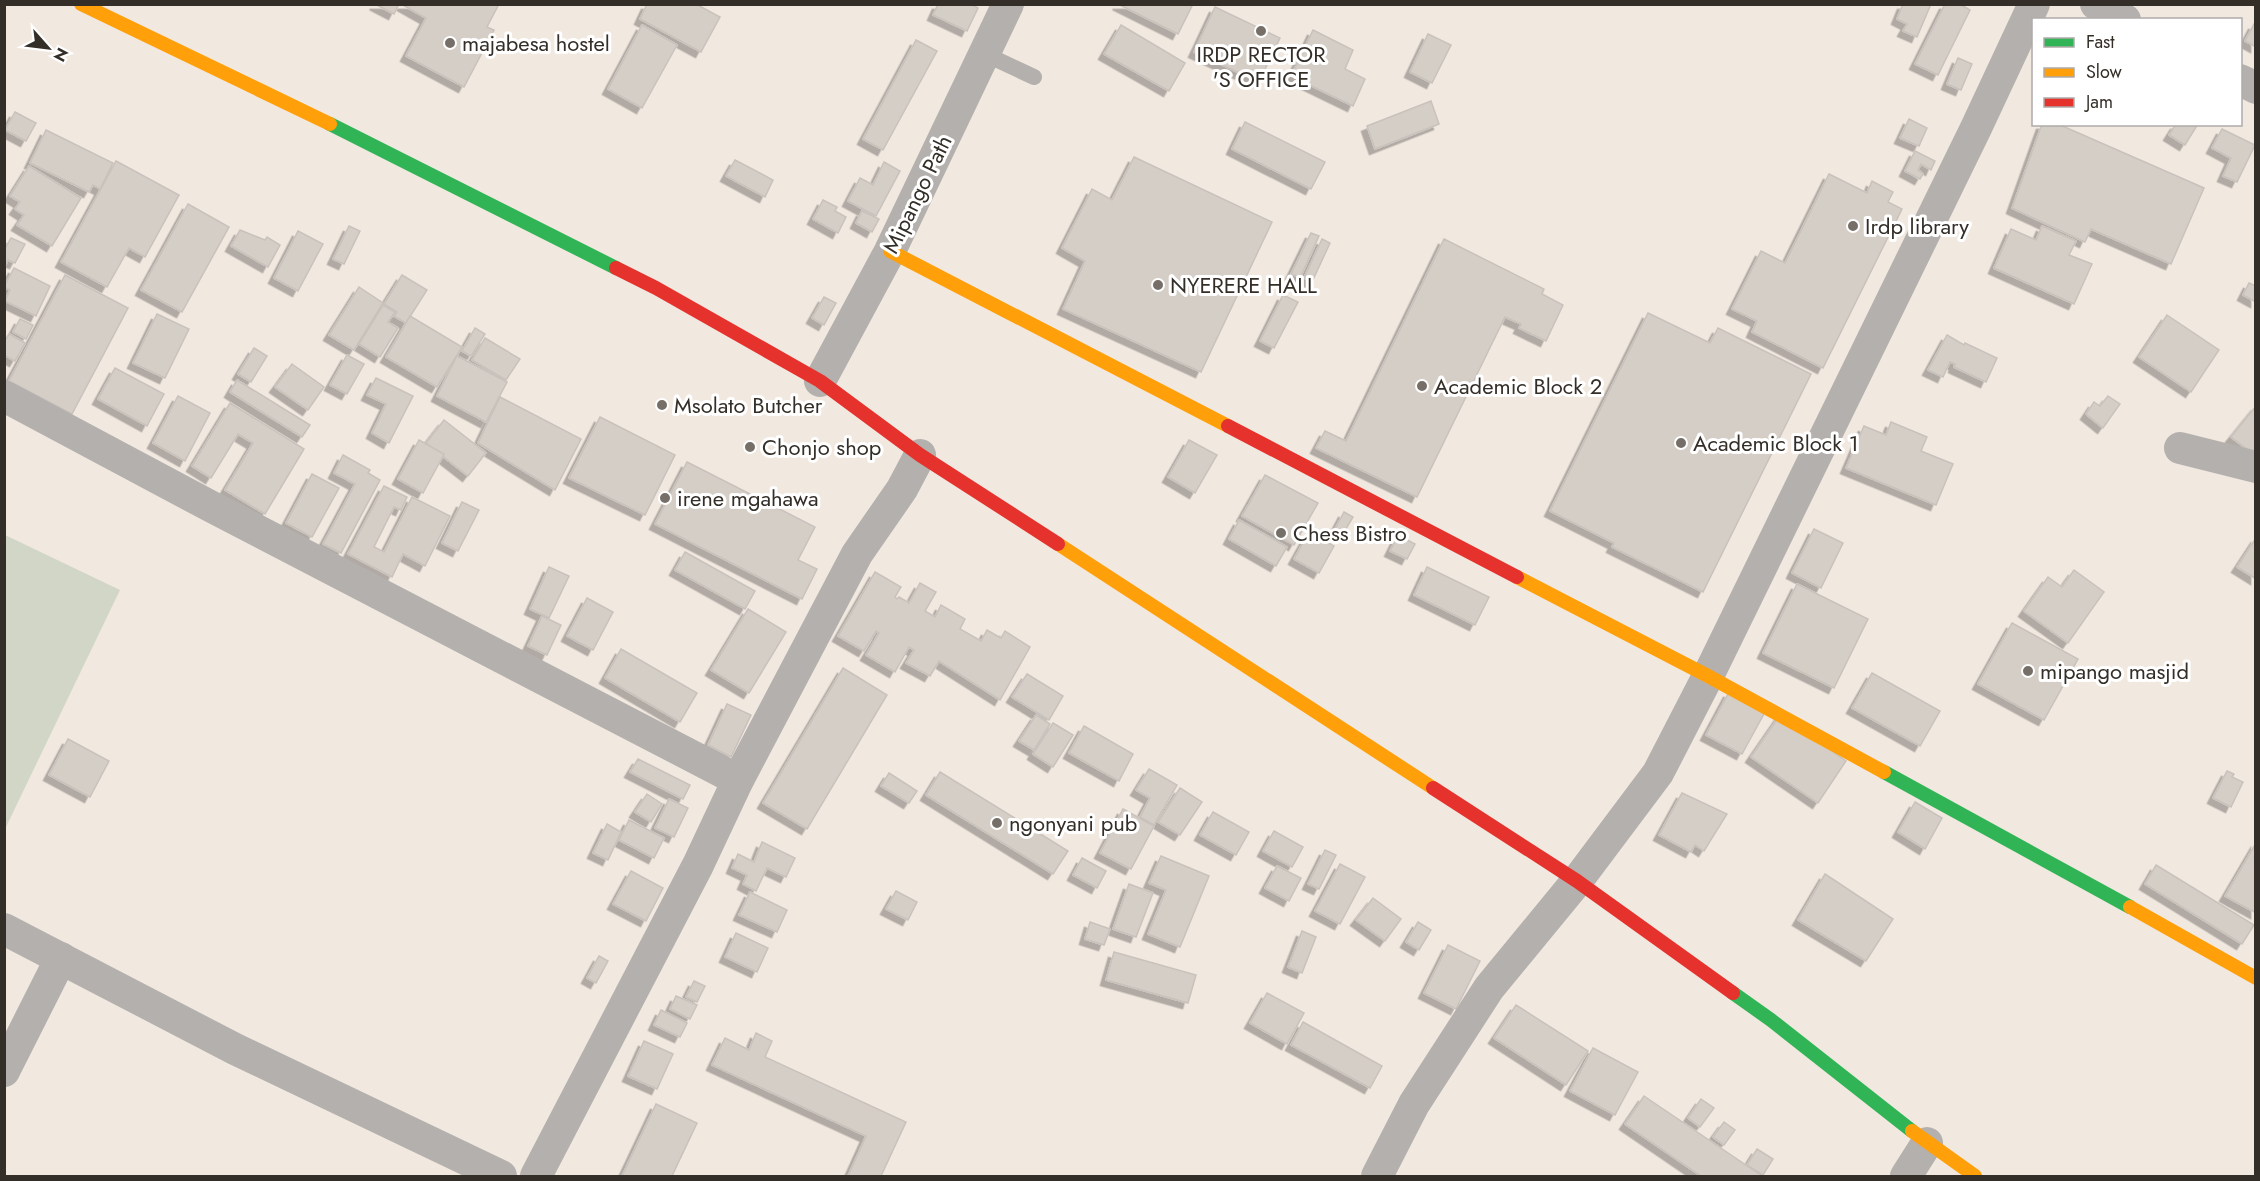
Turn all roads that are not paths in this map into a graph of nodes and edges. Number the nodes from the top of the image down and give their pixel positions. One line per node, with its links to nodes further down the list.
1 (81, 4): 11 (main road)
2 (1008, 4): 6 (street, Mipango Path)
3 (2034, 4): 16 (street)
4 (2096, 4): 5 (street)
5 (2121, 18)
6 (985, 54): 7 (lane); 10 (street, Mipango Path)
7 (1034, 77)
8 (2242, 81): 9 (street)
9 (2256, 88)
10 (890, 251): 11 (street, Mipango Path); 16 (main road)
11 (820, 381): 14 (main road)
12 (4, 396): 17 (street)
13 (2180, 448): 15 (street)
14 (920, 455): 17 (street); 18 (main road)
15 (2256, 467)
16 (1708, 676): 18 (street); 21 (main road)
17 (738, 780): 25 (street)
18 (1577, 881): 23 (main road); 26 (street)
19 (4, 928): 20 (street)
20 (61, 958): 22 (street); 24 (street)
21 (2256, 978)
22 (4, 1071)
23 (1927, 1143): 27 (street); 28 (main road)
24 (501, 1176)
25 (536, 1176)
26 (1377, 1176)
27 (1906, 1176)
28 (1975, 1176)

